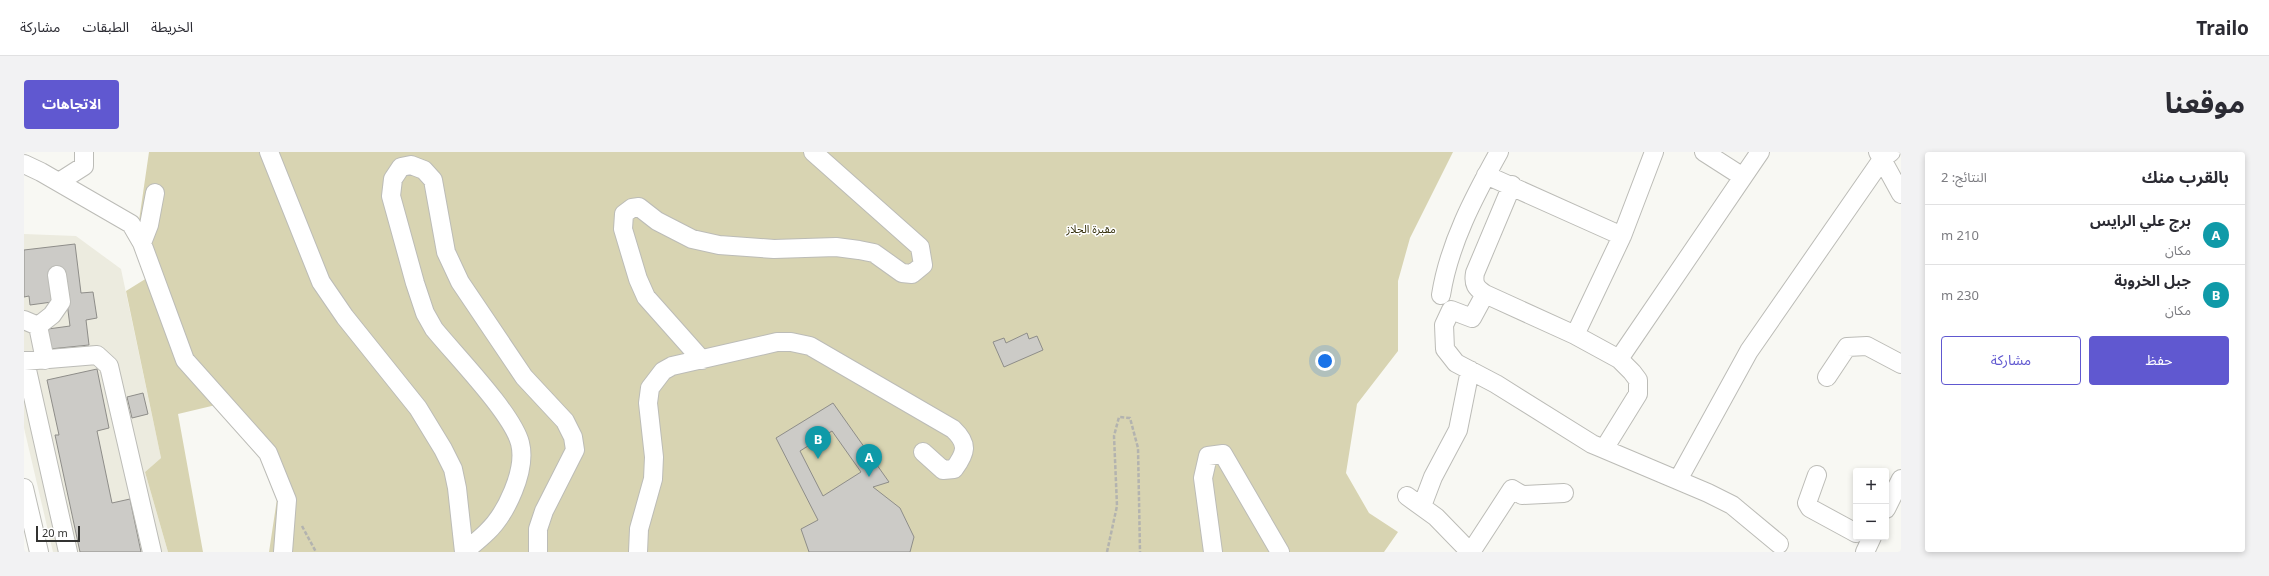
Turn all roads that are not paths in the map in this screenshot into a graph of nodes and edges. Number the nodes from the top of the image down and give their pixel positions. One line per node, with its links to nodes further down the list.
1 (84, 152): 12 (street)
2 (269, 152): 44 (street)
3 (813, 152): 25 (street)
4 (1499, 152): 10 (street)
5 (1654, 152): 16 (street)
6 (1704, 152): 11 (street)
7 (1760, 152): 11 (street)
8 (1884, 154): 15 (street); 34 (street)
9 (24, 164): 12 (street)
10 (1486, 175): 13 (street); 20 (street)
11 (1743, 177): 23 (street)
12 (59, 182): 17 (street)
13 (1512, 185): 16 (street); 19 (street)
14 (155, 193): 17 (street)
15 (1901, 194)
16 (1622, 236): 22 (street)
17 (142, 243): 43 (street)
18 (57, 275): 21 (street)
19 (1485, 294): 22 (street); 28 (street)
20 (1441, 295)
21 (31, 323): 24 (street)
22 (1575, 335): 23 (street)
23 (1619, 359): 30 (street)
24 (45, 360): 26 (street); 42 (street)
25 (702, 360): 31 (street); 46 (street)
26 (24, 361): 41 (street)
27 (1901, 364): 29 (street)
28 (1470, 370): 30 (street); 49 (street)
29 (1826, 377)
30 (1604, 449): 34 (street)
31 (923, 452)
32 (1817, 475): 38 (street)
33 (1901, 479): 37 (street)
34 (1678, 480): 39 (street)
35 (24, 488): 40 (street)
36 (1564, 493): 49 (street)
37 (1888, 504)
38 (1853, 533)
39 (1779, 544)
40 (39, 552)
41 (68, 552)
42 (152, 552)
43 (283, 552)
44 (464, 552): 45 (street)
45 (538, 552)
46 (638, 552)
47 (1213, 552): 48 (street)
48 (1280, 552)
49 (1470, 552)

